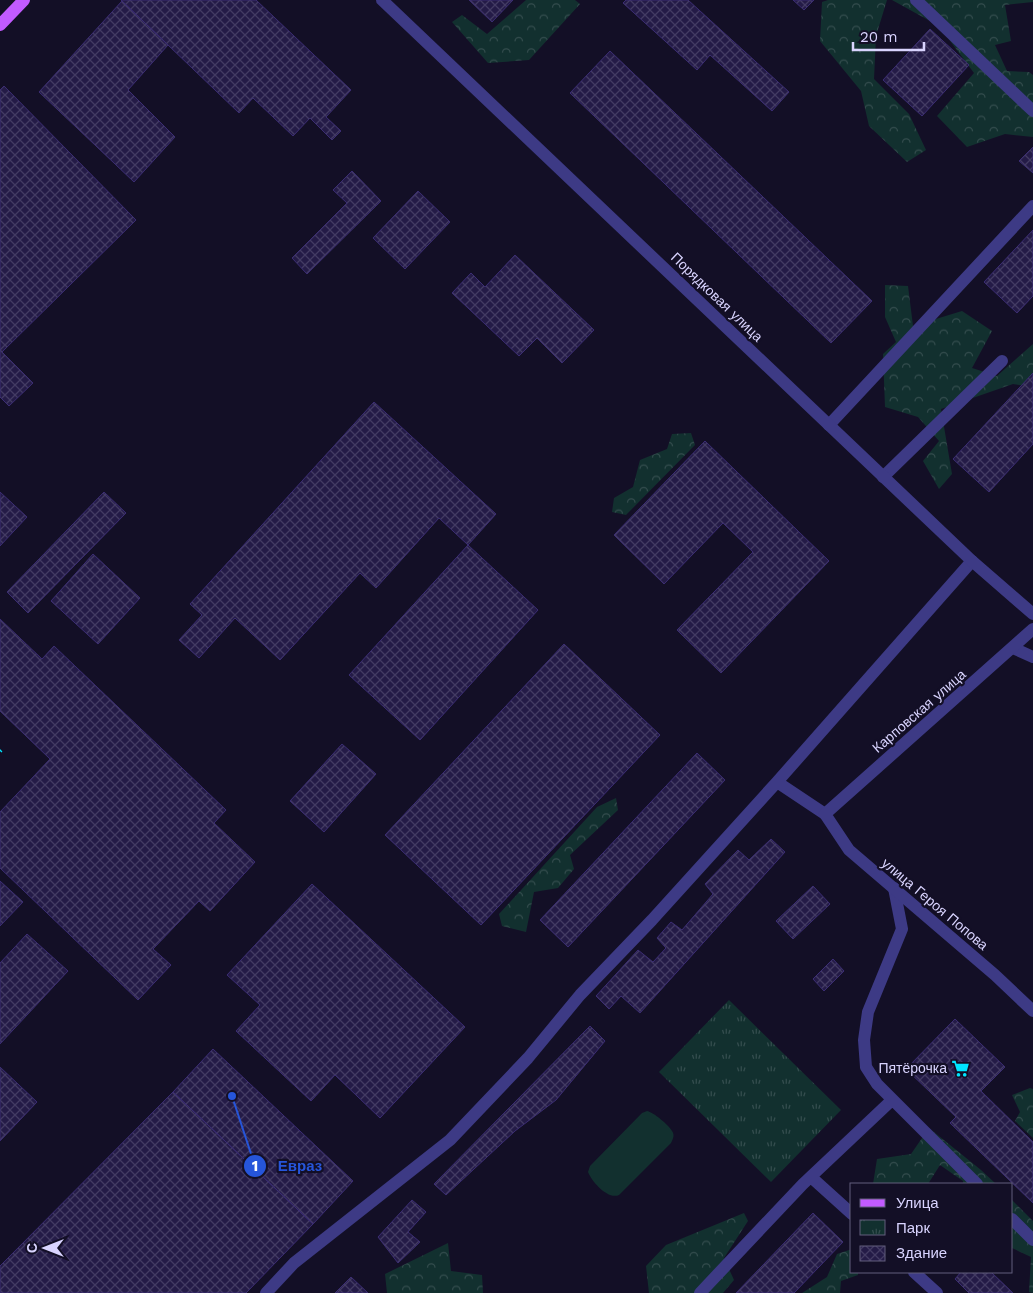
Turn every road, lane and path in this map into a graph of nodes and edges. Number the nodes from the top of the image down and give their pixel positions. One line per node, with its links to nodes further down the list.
1 (24, 0): 4 (main road)
2 (382, 0): 8 (street, Порядковая улица)
3 (916, 0): 5 (street)
4 (0, 25)
5 (1033, 111)
6 (1033, 206): 8 (street)
7 (1002, 361): 9 (street)
8 (829, 425): 9 (street, Порядковая улица)
9 (883, 477): 10 (street, Порядковая улица)
10 (972, 561): 11 (street, Порядковая улица); 15 (street)
11 (1033, 614)
12 (1033, 629): 13 (street, Карповская улица)
13 (1013, 648): 14 (street); 16 (street, Карповская улица)
14 (1033, 657)
15 (777, 782): 16 (street); 26 (street)
16 (825, 814): 17 (street, улица Героя Попова)
17 (894, 888): 18 (street, улица Героя Попова); 19 (street)
18 (1033, 1011)
19 (892, 1100): 20 (street); 21 (street)
20 (811, 1177): 22 (street); 27 (street)
21 (976, 1183)
22 (850, 1212)
23 (1013, 1220): 24 (street)
24 (1033, 1240)
25 (915, 1273): 28 (street)
26 (266, 1293)
27 (700, 1293)
28 (937, 1293)

